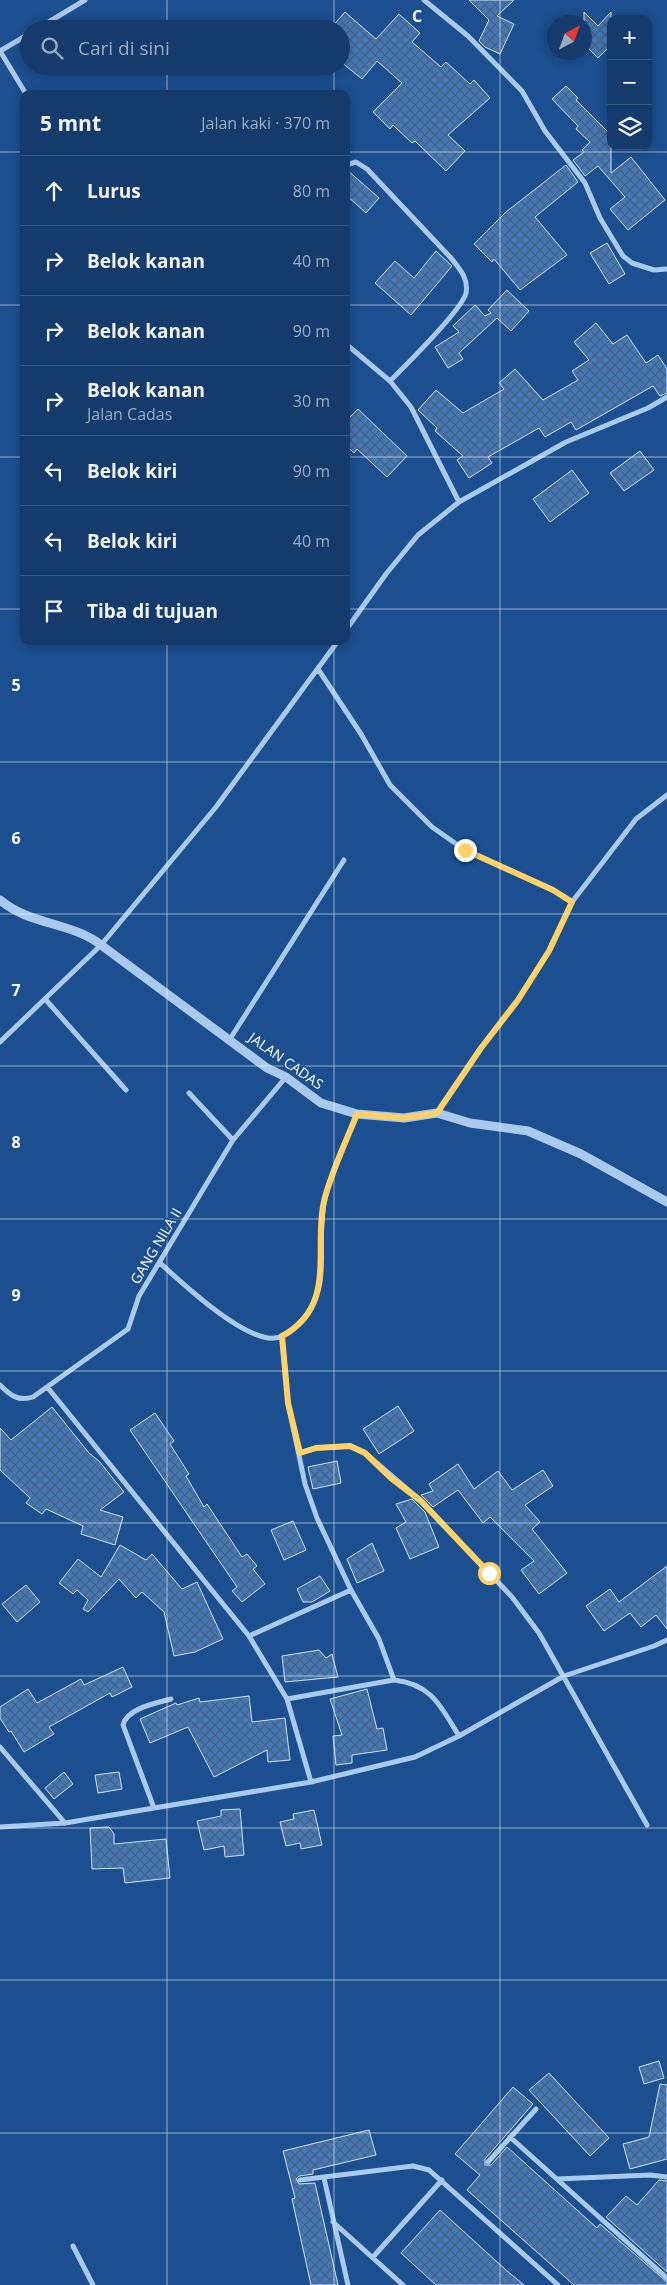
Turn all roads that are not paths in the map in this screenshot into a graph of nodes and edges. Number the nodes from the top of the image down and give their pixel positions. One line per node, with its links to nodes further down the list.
1 (85, 0): 3 (street)
2 (424, 0): 7 (street)
3 (52, 20)
4 (20, 39): 5 (street)
5 (24, 90)
6 (350, 164): 9 (street)
7 (667, 269)
8 (350, 347): 9 (street)
9 (390, 381): 11 (street)
10 (667, 397): 11 (street)
11 (459, 502): 12 (street)
12 (350, 624)
13 (335, 645): 14 (street)
14 (318, 669): 18 (street); 19 (street)
15 (667, 795): 18 (street)
16 (344, 860): 21 (street)
17 (0, 900): 19 (street, JALAN CADAS)
18 (572, 902): 26 (street)
19 (101, 945): 20 (street); 21 (street, JALAN CADAS)
20 (45, 999): 22 (street); 24 (street)
21 (230, 1039): 23 (street, JALAN CADAS)
22 (0, 1042)
23 (286, 1077): 27 (street, JALAN CADAS); 28 (street, GANG NILA II)
24 (126, 1090)
25 (189, 1093): 28 (street)
26 (437, 1113): 27 (street, JALAN CADAS); 29 (street, JALAN CADAS)
27 (357, 1114): 31 (street)
28 (234, 1140): 30 (street, GANG NILA II)
29 (667, 1202)
30 (160, 1263): 31 (street); 33 (street, GANG NILA II)
31 (282, 1336): 34 (street)
32 (0, 1384): 33 (street, GANG NILA II)
33 (48, 1388): 36 (street)
34 (300, 1453): 35 (street); 38 (street)
35 (351, 1590): 36 (street); 39 (street)
36 (249, 1636): 41 (street)
37 (667, 1640): 38 (street)
38 (564, 1676): 42 (street); 47 (street)
39 (394, 1680): 41 (street); 42 (street)
40 (172, 1699): 45 (street)
41 (287, 1699): 44 (street)
42 (460, 1736): 44 (street)
43 (0, 1747): 46 (street)
44 (311, 1782): 45 (street)
45 (154, 1808): 46 (street)
46 (65, 1823): 48 (street)
47 (647, 1825)
48 (0, 1827)
49 (536, 2109): 50 (street)
50 (510, 2137): 51 (street); 54 (street)
51 (488, 2162)
52 (667, 2176): 54 (street)
53 (324, 2178): 55 (street); 56 (street); 57 (street)
54 (557, 2179): 60 (street)
55 (300, 2180)
56 (442, 2180): 59 (street); 64 (street)
57 (333, 2222): 59 (street); 62 (street)
58 (73, 2246): 61 (street)
59 (373, 2257): 63 (street)
60 (667, 2278)
61 (93, 2285)
62 (348, 2285)
63 (403, 2285)
64 (558, 2285)

